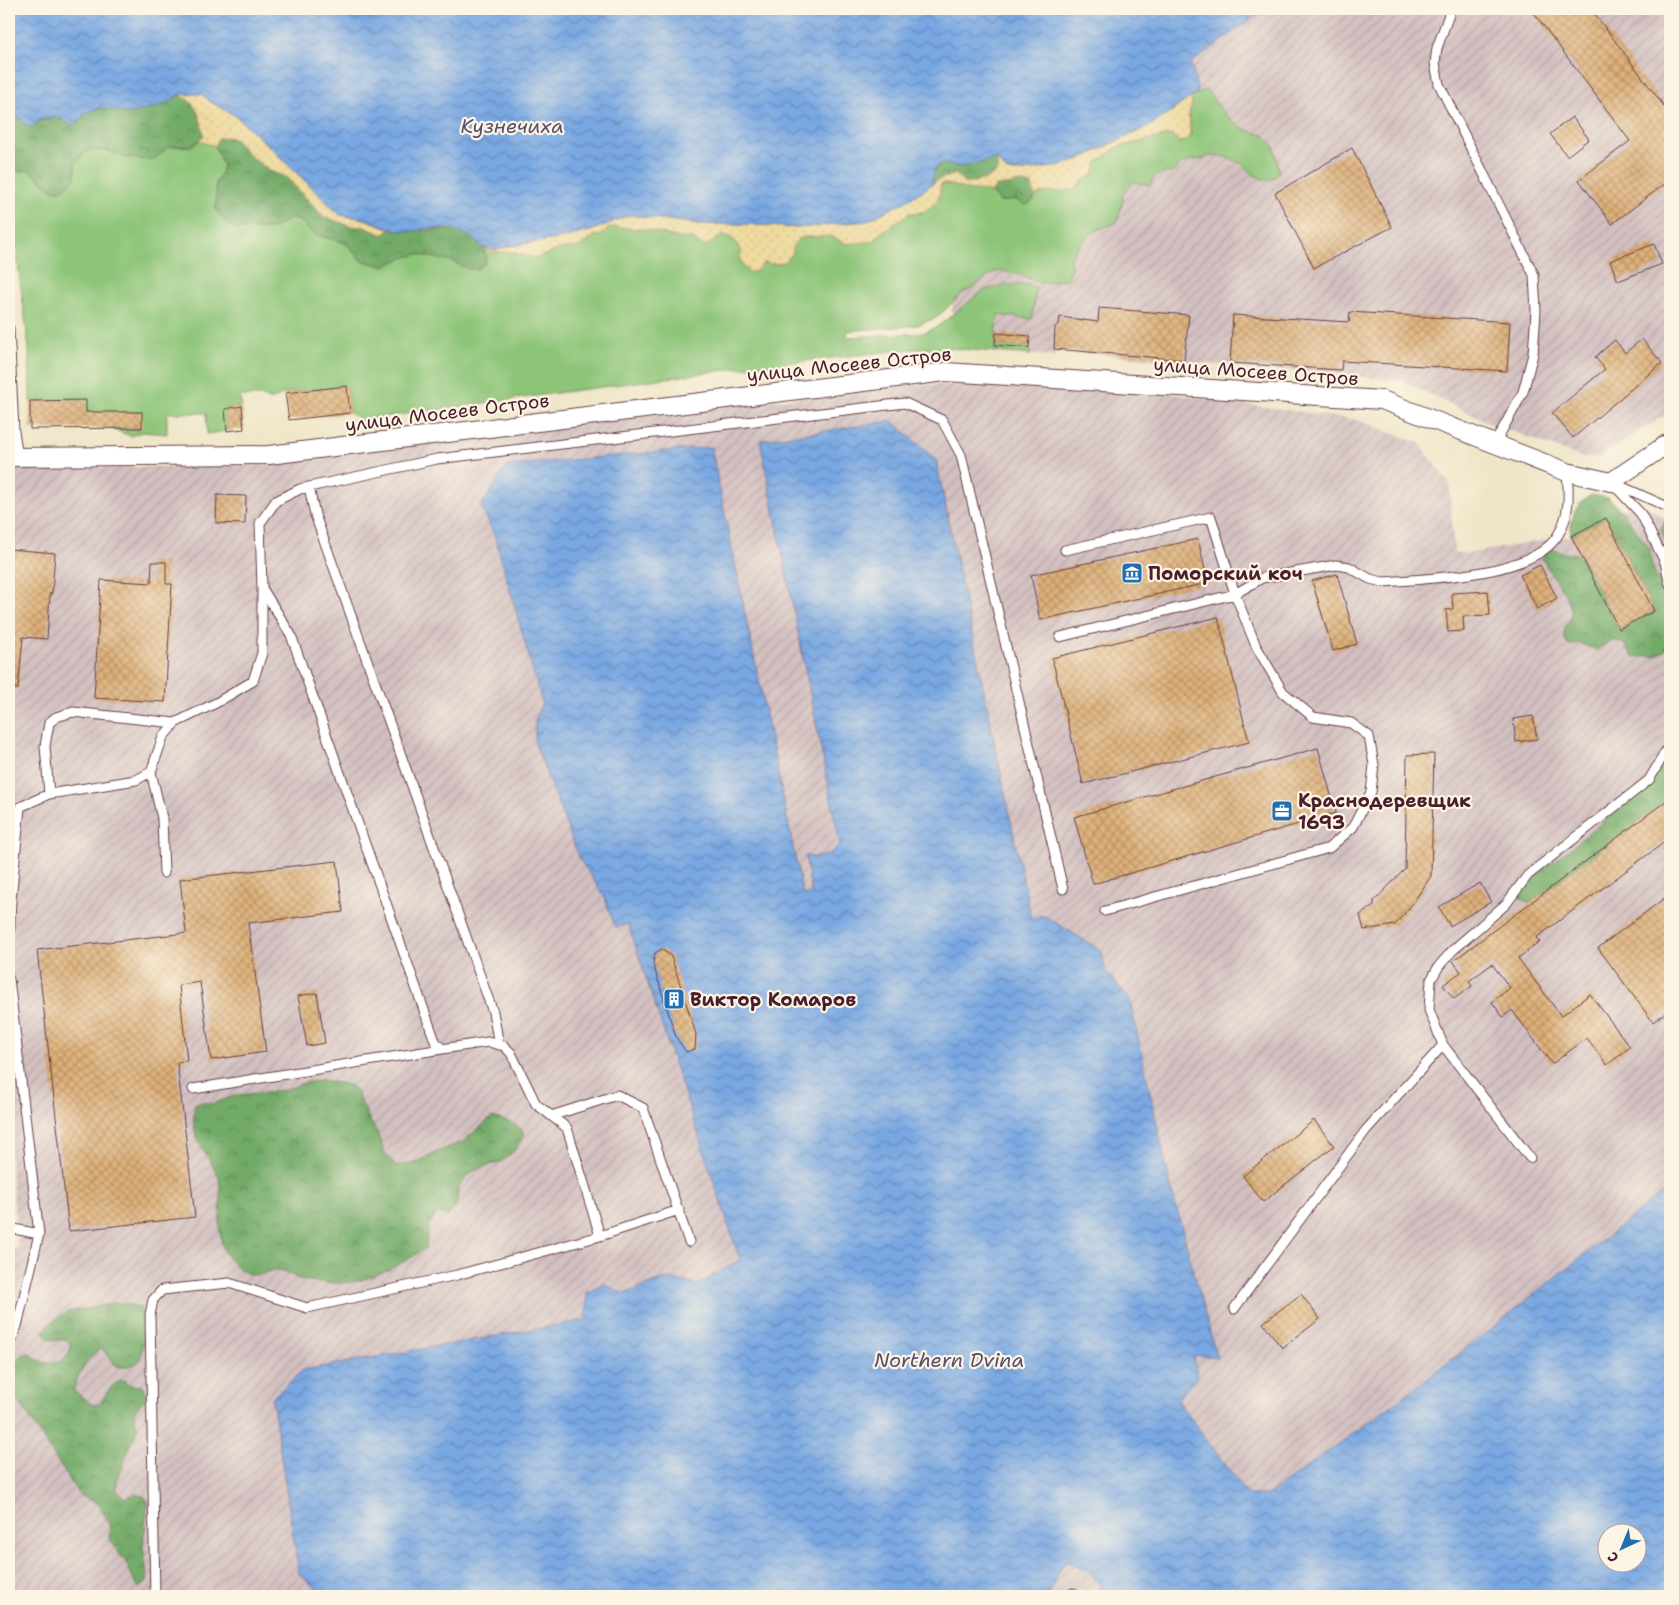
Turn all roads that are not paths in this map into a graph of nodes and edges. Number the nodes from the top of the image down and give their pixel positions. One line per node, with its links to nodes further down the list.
1 (1451, 9): 4 (lane)
2 (9, 328): 5 (lane)
3 (1670, 442): 7 (street)
4 (1495, 443): 5 (street, улица Мосеев Остров); 6 (street, улица Мосеев Остров)
5 (14, 457)
6 (1566, 472): 7 (street, улица Мосеев Остров); 13 (lane)
7 (1611, 482): 9 (lane); 11 (lane)
8 (309, 487): 12 (lane); 20 (lane); 24 (lane)
9 (1670, 508)
10 (1065, 550): 13 (lane)
11 (1670, 584)
12 (262, 588): 15 (lane); 26 (lane)
13 (1235, 594): 14 (lane); 21 (lane)
14 (1060, 637)
15 (175, 723): 17 (lane); 18 (lane)
16 (1670, 744): 25 (lane)
17 (151, 772): 18 (lane); 19 (lane)
18 (48, 794): 22 (lane)
19 (164, 873)
20 (1063, 890)
21 (1105, 911)
22 (9, 940)
23 (9, 979): 32 (lane)
24 (499, 1045): 26 (lane); 28 (lane)
25 (1443, 1045): 29 (lane); 35 (lane)
26 (442, 1049): 27 (lane)
27 (193, 1089)
28 (550, 1116): 30 (lane); 33 (lane)
29 (1530, 1158)
30 (679, 1210): 33 (lane); 34 (lane)
31 (9, 1228): 32 (lane)
32 (39, 1234): 36 (lane)
33 (600, 1236): 37 (lane)
34 (689, 1242)
35 (1234, 1308)
36 (9, 1346)
37 (155, 1596)

